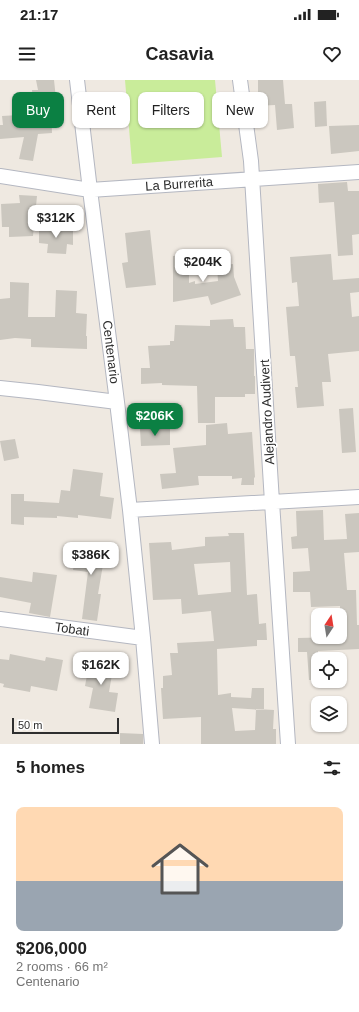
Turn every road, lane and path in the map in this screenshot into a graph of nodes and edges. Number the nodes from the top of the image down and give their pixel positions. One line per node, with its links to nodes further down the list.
1 (77, 80): 6 (street, Centenario)
2 (240, 80): 5 (street, Alejandro Audivert)
3 (359, 172): 5 (street, La Burrerita)
4 (0, 176): 6 (street, La Burrerita)
5 (252, 179): 6 (street, La Burrerita); 10 (street, Alejandro Audivert)
6 (90, 190): 8 (street, Centenario)
7 (0, 388): 8 (street)
8 (117, 402): 11 (street, Centenario)
9 (359, 497): 10 (street)
10 (272, 502): 11 (street); 15 (street, Alejandro Audivert)
11 (130, 510): 13 (street, Centenario)
12 (0, 619): 13 (street, Tobati)
13 (143, 638): 14 (street, Centenario)
14 (152, 744)
15 (288, 744)

